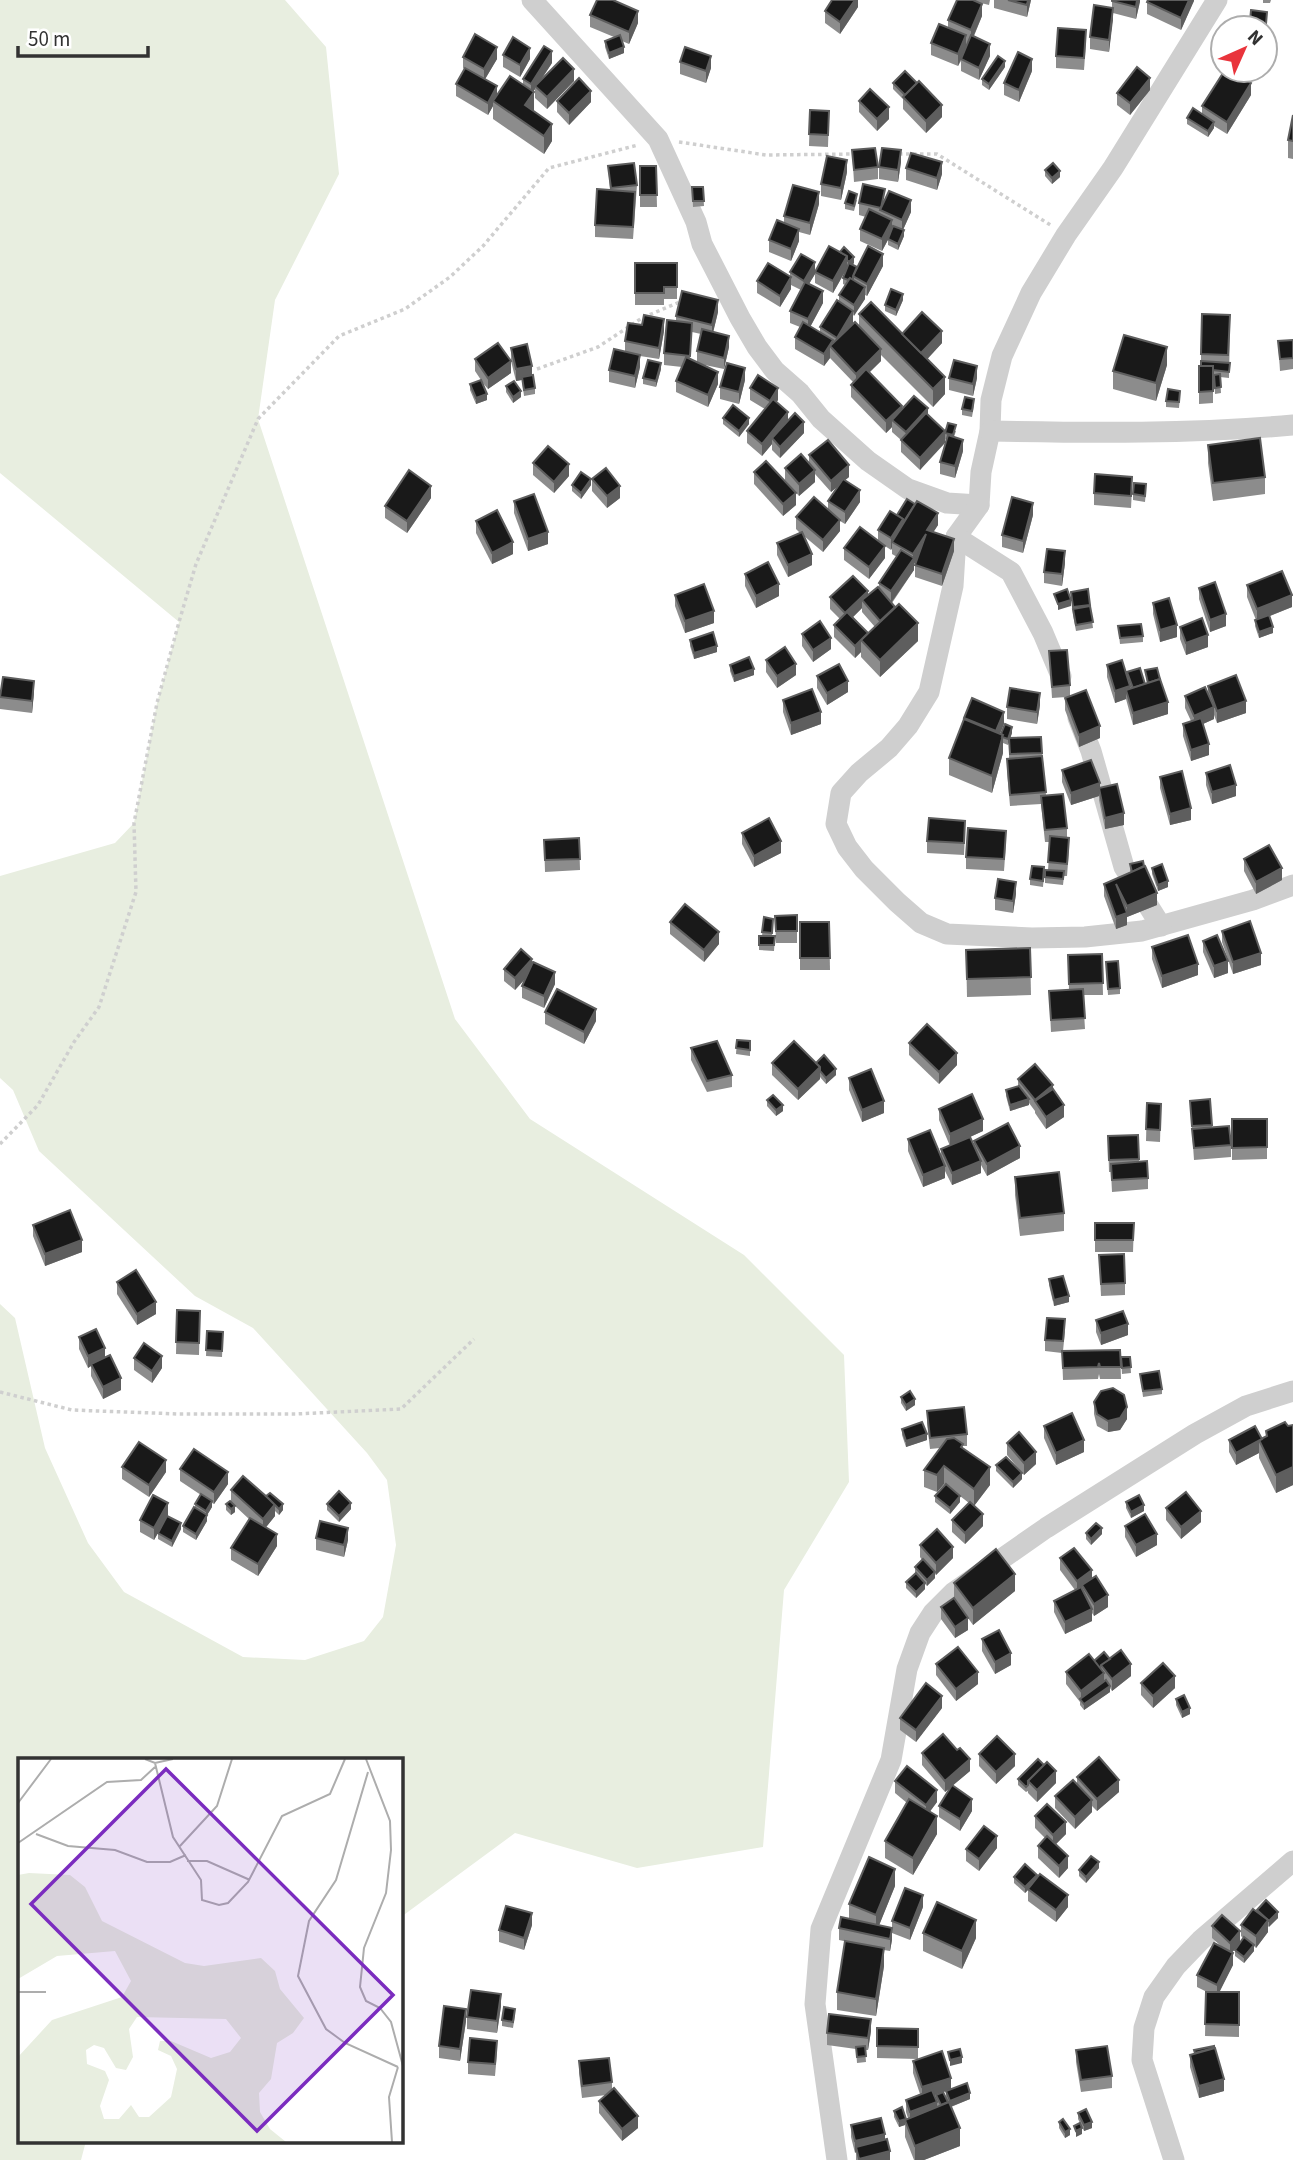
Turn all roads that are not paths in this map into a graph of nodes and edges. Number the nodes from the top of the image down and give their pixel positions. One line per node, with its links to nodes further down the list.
1 (532, 0): 5 (street)
2 (1217, 0): 4 (street)
3 (1293, 425): 4 (street)
4 (990, 431): 5 (street)
5 (979, 505): 6 (street)
6 (956, 537): 8 (street); 8 (street)
7 (1293, 885): 8 (street)
8 (1161, 926)
9 (1293, 1391): 11 (street)
10 (1293, 1861): 12 (street)
11 (837, 2160)
12 (1174, 2160)

